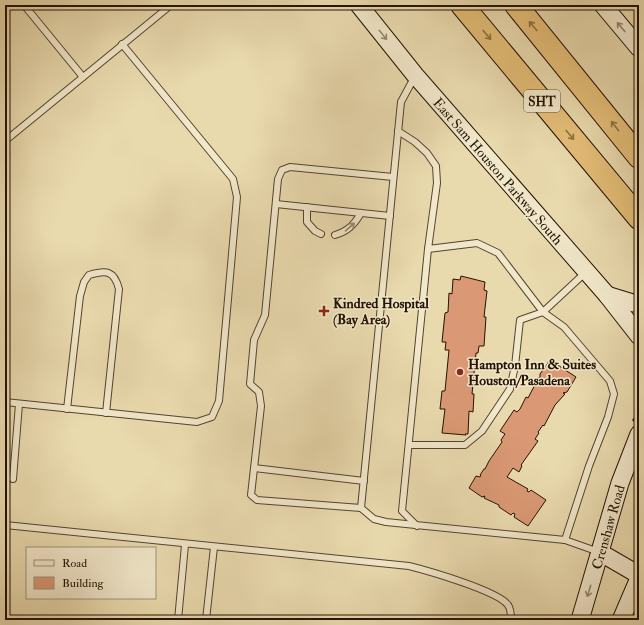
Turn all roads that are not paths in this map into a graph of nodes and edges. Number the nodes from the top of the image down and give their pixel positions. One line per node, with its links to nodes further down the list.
1 (24, 5): 10 (lane)
2 (171, 5): 7 (lane)
3 (359, 5): 9 (main road, East Sam Houston Parkway South, one-way to 9)
4 (462, 5): 19 (highway, SHT, one-way to 19)
5 (516, 5): 13 (highway, SHT, one-way to 5)
6 (603, 5): 8 (main road, one-way to 6)
7 (122, 44): 10 (lane); 31 (lane)
8 (639, 48)
9 (415, 75): 11 (lane); 23 (main road, East Sam Houston Parkway South)
10 (83, 77): 12 (lane)
11 (398, 131): 14 (lane); 22 (lane)
12 (5, 141)
13 (639, 157)
14 (393, 177): 15 (lane); 18 (lane)
15 (276, 204): 16 (lane); 34 (lane)
16 (307, 207): 17 (lane); 20 (lane)
17 (361, 213): 18 (lane); 21 (lane, one-way to 17)
18 (390, 216): 36 (lane)
19 (639, 218)
20 (321, 234)
21 (335, 235)
22 (428, 249): 26 (lane); 33 (lane)
23 (586, 272): 24 (main road, East Sam Houston Parkway South); 26 (lane)
24 (607, 295): 25 (main road); 27 (main road, East Sam Houston Parkway South)
25 (639, 303)
26 (543, 312): 33 (lane); 40 (lane)
27 (639, 336)
28 (5, 402): 29 (lane)
29 (19, 404): 30 (lane); 35 (lane)
30 (67, 409): 31 (lane); 31 (lane)
31 (106, 413)
32 (639, 434): 43 (main road, Crenshaw Road)
33 (409, 444): 39 (lane)
34 (254, 468): 36 (lane); 37 (lane)
35 (13, 479)
36 (364, 481): 37 (lane)
37 (361, 508): 39 (lane)
38 (5, 525): 41 (lane)
39 (417, 526): 40 (lane)
40 (565, 540): 43 (lane)
41 (185, 545): 42 (lane); 45 (lane)
42 (214, 547): 46 (lane); 47 (lane)
43 (601, 553): 44 (main road); 48 (main road, Crenshaw Road, one-way to 48)
44 (639, 576): 49 (main road)
45 (178, 620)
46 (206, 620)
47 (511, 620)
48 (580, 620)
49 (621, 620)

